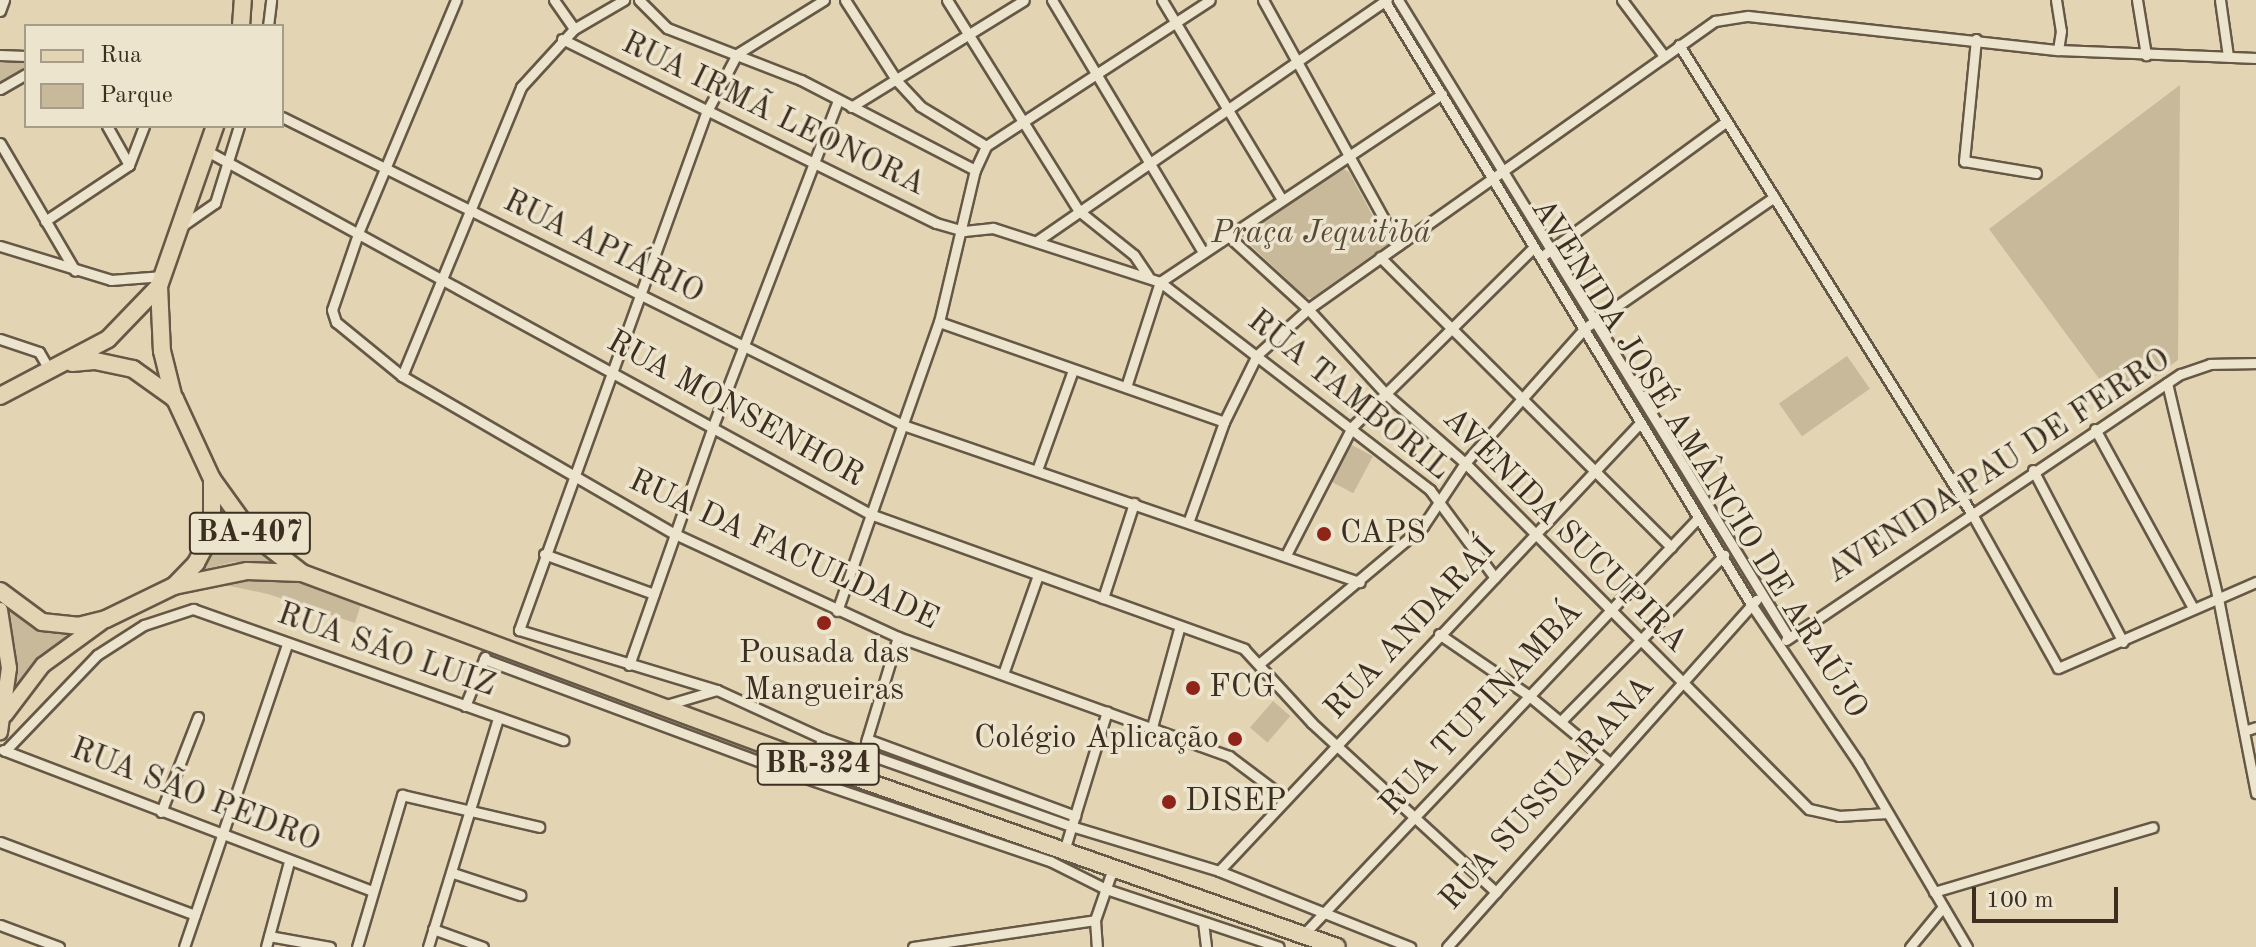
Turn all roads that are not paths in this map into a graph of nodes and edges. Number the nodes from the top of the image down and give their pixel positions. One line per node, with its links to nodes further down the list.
1 (4, 0): 22 (street)
2 (243, 0): 24 (highway)
3 (271, 0): 25 (street)
4 (456, 0): 65 (street)
5 (554, 0): 26 (street)
6 (624, 0): 26 (street)
7 (639, 0): 32 (street)
8 (824, 0): 32 (street)
9 (845, 0): 42 (street)
10 (947, 0): 27 (street, RUA TAMBORIL)
11 (1024, 0): 27 (street)
12 (1052, 0): 41 (street)
13 (1162, 0): 23 (street)
14 (1210, 0): 23 (street)
15 (1263, 0): 39 (street)
16 (1386, 0): 39 (street); 44 (street, AVENIDA JOSÉ AMÂNCIO DE ARAÚJO)
17 (1398, 0): 66 (street)
18 (1622, 0): 36 (street)
19 (2056, 0): 31 (street)
20 (2137, 0): 34 (street)
21 (2220, 0): 37 (street)
22 (0, 11)
23 (1177, 23): 41 (street); 47 (street)
24 (241, 24)
25 (268, 24)
26 (574, 29): 28 (street)
27 (968, 36): 42 (street); 51 (street, RUA TAMBORIL)
28 (562, 39): 48 (street, RUA IRMÃ LEONORA); 72 (street)
29 (1976, 39): 30 (street); 31 (street); 67 (street)
30 (1679, 45): 36 (street); 50 (street)
31 (2058, 50): 34 (street)
32 (737, 54): 45 (street); 48 (street)
33 (0, 55): 35 (street)
34 (2146, 55): 37 (street)
35 (24, 56)
36 (1664, 56): 66 (street)
37 (2228, 56): 38 (street)
38 (2256, 58)
39 (1299, 63): 47 (street); 59 (street)
40 (24, 75): 43 (street)
41 (1094, 76): 51 (street); 61 (street)
42 (897, 81): 46 (street); 57 (street)
43 (0, 89)
44 (1442, 94): 59 (street); 68 (street, AVENIDA JOSÉ AMÂNCIO DE ARAÚJO)
45 (838, 100): 46 (street); 63 (street)
46 (851, 107): 64 (street)
47 (1230, 111): 61 (street); 70 (street)
48 (706, 113): 63 (street, RUA IRMÃ LEONORA); 91 (street)
49 (284, 118): 65 (street, RUA APIÁRIO)
50 (1727, 121): 69 (street); 82 (street)
51 (1021, 124): 57 (street); 71 (street, RUA TAMBORIL)
52 (108, 128): 62 (street)
53 (143, 128): 62 (street)
54 (214, 128): 58 (highway)
55 (238, 128): 60 (street)
56 (0, 143): 73 (street)
57 (986, 146): 64 (street)
58 (207, 151): 60 (street, RUA MONSENHOR); 74 (highway)
59 (1352, 158): 70 (street); 79 (street)
60 (230, 161): 74 (street); 75 (street, RUA MONSENHOR)
61 (1148, 162): 71 (street); 83 (street)
62 (129, 165): 73 (street)
63 (812, 165): 76 (street, RUA IRMÃ LEONORA); 98 (street)
64 (975, 170): 76 (street)
65 (384, 172): 72 (street, RUA APIÁRIO); 75 (street)
66 (1503, 172): 68 (street); 82 (street)
67 (2036, 173)
68 (1492, 179): 79 (street); 81 (street, AVENIDA JOSÉ AMÂNCIO DE ARAÚJO)
69 (1774, 197): 93 (street); 130 (street)
70 (1282, 200): 77 (street)
71 (1079, 211): 78 (street); 87 (street, RUA TAMBORIL)
72 (466, 212): 88 (street); 91 (street, RUA APIÁRIO)
73 (45, 221): 86 (street)
74 (179, 228): 89 (highway)
75 (359, 231): 88 (street, RUA MONSENHOR); 105 (street, RUA DA FACULDADE)
76 (964, 231): 78 (street, RUA TAMBORIL); 94 (street)
77 (1226, 234): 83 (street); 92 (street, AVENIDA SUCUPIRA)
78 (1037, 241): 87 (street, RUA TAMBORIL)
79 (1398, 245): 84 (street)
80 (0, 246): 86 (street)
81 (1534, 247): 85 (street, AVENIDA JOSÉ AMÂNCIO DE ARAÚJO); 96 (street)
82 (1553, 249): 85 (street); 93 (street)
83 (1202, 251): 90 (street)
84 (1380, 257): 92 (street); 96 (street)
85 (1541, 257): 95 (street, AVENIDA JOSÉ AMÂNCIO DE ARAÚJO)
86 (76, 272): 89 (street)
87 (1148, 276): 90 (street, RUA TAMBORIL)
88 (441, 277): 104 (street, RUA MONSENHOR); 105 (street)
89 (161, 281): 100 (highway); 112 (highway)
90 (1160, 282): 99 (street, RUA TAMBORIL); 108 (street)
91 (641, 297): 98 (street, RUA APIÁRIO); 104 (street)
92 (1308, 309): 99 (street); 109 (street, AVENIDA SUCUPIRA)
93 (1596, 320): 95 (street); 113 (street)
94 (939, 322): 102 (street); 117 (street)
95 (1585, 328): 111 (street); 114 (street, AVENIDA JOSÉ AMÂNCIO DE ARAÚJO)
96 (1451, 329): 109 (street); 111 (street)
97 (0, 339): 103 (street)
98 (744, 344): 117 (street, RUA APIÁRIO); 118 (street)
99 (1257, 355): 115 (street); 119 (street, RUA TAMBORIL)
100 (72, 363): 103 (highway); 112 (highway)
101 (2255, 363): 106 (street); 107 (street, AVENIDA PAU DE FERRO)
102 (1073, 370): 108 (street); 122 (street)
103 (50, 371): 110 (highway)
104 (611, 372): 118 (street, RUA MONSENHOR); 125 (street)
105 (402, 376): 125 (street, RUA DA FACULDADE)
106 (2256, 376)
107 (2167, 383): 120 (street, AVENIDA PAU DE FERRO); 150 (street)
108 (1126, 387): 115 (street)
109 (1386, 394): 119 (street); 121 (street, AVENIDA SUCUPIRA)
110 (0, 396)
111 (1520, 398): 121 (street); 124 (street)
112 (175, 399): 126 (highway)
113 (1642, 400): 114 (street); 136 (street)
114 (1631, 407): 116 (street, AVENIDA JOSÉ AMÂNCIO DE ARAÚJO)
115 (1224, 422): 132 (street)
116 (1640, 423): 124 (street, RUA ANDARAÍ); 131 (street, AVENIDA JOSÉ AMÂNCIO DE ARAÚJO)
117 (903, 425): 122 (street, RUA APIÁRIO); 129 (street)
118 (713, 426): 129 (street, RUA MONSENHOR); 133 (street)
119 (1352, 427): 127 (street, RUA TAMBORIL); 138 (street)
120 (2095, 429): 123 (street, AVENIDA PAU DE FERRO); 152 (street)
121 (1465, 463): 127 (street); 134 (street, AVENIDA SUCUPIRA)
122 (1037, 470): 128 (street, RUA APIÁRIO)
123 (2033, 470): 130 (street, AVENIDA PAU DE FERRO); 162 (street)
124 (1598, 471): 134 (street, RUA ANDARAÍ); 135 (street)
125 (575, 478): 133 (street, RUA DA FACULDADE); 137 (street)
126 (212, 479): 140 (highway, BA-407); 145 (highway)
127 (1437, 499): 142 (street, RUA TAMBORIL); 143 (street)
128 (1134, 503): 132 (street, RUA APIÁRIO); 149 (street)
129 (870, 514): 141 (street, RUA MONSENHOR); 155 (street)
130 (1972, 514): 160 (street, AVENIDA PAU DE FERRO); 162 (street)
131 (1698, 518): 135 (street, RUA TUPINAMBÁ); 139 (street, AVENIDA JOSÉ AMÂNCIO DE ARAÚJO)
132 (1189, 520): 138 (street, RUA APIÁRIO)
133 (675, 534): 147 (street); 155 (street, RUA DA FACULDADE)
134 (1535, 537): 142 (street, RUA ANDARAÍ); 154 (street, AVENIDA SUCUPIRA)
135 (1671, 547): 154 (street, RUA TUPINAMBÁ)
136 (1733, 549): 139 (street); 148 (street)
137 (544, 554): 147 (street); 168 (street)
138 (1286, 555): 143 (street, RUA APIÁRIO)
139 (1722, 557): 151 (street, AVENIDA JOSÉ AMÂNCIO DE ARAÚJO); 161 (street)
140 (302, 573): 145 (highway, BA-407); 163 (highway, BR-324)
141 (1038, 575): 149 (street, RUA MONSENHOR); 169 (street)
142 (1495, 578): 158 (street, RUA ANDARAÍ)
143 (1360, 582): 167 (street)
144 (2256, 582): 150 (street)
145 (174, 586): 156 (highway)
146 (0, 591): 156 (highway)
147 (654, 594): 168 (street)
148 (1762, 595): 151 (street, RUA SUSSUARANA); 160 (street)
149 (1103, 598): 157 (street, RUA MONSENHOR)
150 (2218, 598): 152 (street); 182 (street)
151 (1751, 604): 165 (street, AVENIDA JOSÉ AMÂNCIO DE ARAÚJO); 170 (street, RUA SUSSUARANA)
152 (2193, 608): 162 (street)
153 (0, 610): 173 (main road)
154 (1611, 610): 161 (street, AVENIDA SUCUPIRA); 172 (street, RUA TUPINAMBÁ)
155 (837, 611): 159 (street, RUA DA FACULDADE)
156 (106, 619): 173 (main road)
157 (1179, 629): 167 (street, RUA MONSENHOR); 180 (street)
158 (1439, 634): 172 (street); 187 (street, RUA ANDARAÍ)
159 (898, 637): 169 (street, RUA DA FACULDADE); 185 (street)
160 (1789, 638): 165 (street, AVENIDA PAU DE FERRO)
161 (1640, 640): 170 (street, AVENIDA SUCUPIRA); 179 (street)
162 (2123, 642)
163 (490, 643): 166 (street); 175 (highway, BR-324)
164 (287, 645): 174 (street, RUA SÃO LUIZ); 188 (street, RUA SÃO LUIZ); 201 (street)
165 (1780, 645): 196 (street, AVENIDA JOSÉ AMÂNCIO DE ARAÚJO)
166 (484, 659): 174 (street); 208 (street)
167 (1260, 663): 187 (street, RUA MONSENHOR)
168 (629, 665): 171 (street)
169 (1003, 674): 176 (street, RUA DA FACULDADE)
170 (1680, 685): 191 (street, RUA SUSSUARANA); 196 (street, AVENIDA SUCUPIRA)
171 (717, 690): 175 (street); 184 (street)
172 (1528, 695): 179 (street); 197 (street, RUA TUPINAMBÁ)
173 (7, 699): 183 (main road)
174 (465, 706): 178 (street, RUA SÃO LUIZ)
175 (663, 706): 190 (highway, BR-324)
176 (1107, 711): 180 (street, RUA DA FACULDADE); 198 (street)
177 (198, 717): 195 (street)
178 (498, 718): 186 (street, RUA SÃO LUIZ); 194 (street)
179 (1561, 721): 191 (street)
180 (1152, 727): 193 (street, RUA DA FACULDADE)
181 (2256, 727): 182 (street)
182 (2244, 731): 192 (street)
183 (0, 732)
184 (822, 738): 189 (street); 190 (street)
185 (867, 739): 189 (street); 198 (street)
186 (563, 740)
187 (1337, 747): 193 (street, RUA ANDARAÍ); 197 (street, RUA MONSENHOR)
188 (3, 750): 195 (street, RUA SÃO PEDRO)
189 (862, 753): 198 (street)
190 (814, 763): 203 (highway, BR-324)
191 (1610, 763): 210 (street, RUA SUSSUARANA)
192 (2256, 793)
193 (1285, 798): 206 (street, RUA ANDARAÍ)
194 (473, 809): 199 (street); 207 (street); 209 (street)
195 (161, 812): 201 (street, RUA SÃO PEDRO)
196 (1887, 813): 211 (street, AVENIDA JOSÉ AMÂNCIO DE ARAÚJO)
197 (1415, 817): 210 (street, RUA MONSENHOR); 214 (street, RUA TUPINAMBÁ)
198 (1073, 821): 203 (street); 206 (street)
199 (539, 827)
200 (2153, 827): 211 (street)
201 (222, 837): 204 (street, RUA SÃO PEDRO); 215 (street)
202 (0, 842): 215 (street)
203 (1064, 851): 205 (highway, BR-324)
204 (289, 862): 209 (street, RUA SÃO PEDRO); 221 (street)
205 (1113, 868): 208 (street); 220 (highway, BR-324)
206 (1219, 871): 214 (street)
207 (453, 873): 212 (street); 219 (street)
208 (1106, 889): 216 (street); 217 (street)
209 (372, 891): 227 (street)
210 (1496, 892): 236 (street, RUA SUSSUARANA)
211 (1934, 892): 213 (street, AVENIDA JOSÉ AMÂNCIO DE ARAÚJO)
212 (520, 895)
213 (1943, 907): 237 (street); 238 (street, AVENIDA JOSÉ AMÂNCIO DE ARAÚJO)
214 (1324, 913): 220 (street, RUA TUPINAMBÁ); 235 (street)
215 (195, 915): 224 (street)
216 (1095, 920): 222 (street); 231 (street)
217 (1203, 922): 232 (street); 233 (street)
218 (0, 925): 223 (street)
219 (433, 929): 228 (street); 229 (street)
220 (1303, 935): 234 (highway, BR-324)
221 (269, 936): 225 (street); 226 (street)
222 (948, 944): 230 (street)
223 (59, 947)
224 (184, 947)
225 (266, 947)
226 (330, 947)
227 (357, 947)
228 (428, 947)
229 (483, 947)
230 (913, 947)
231 (1097, 947)
232 (1206, 947)
233 (1279, 947)
234 (1337, 947)
235 (1410, 947)
236 (1447, 947)
237 (1910, 947)
238 (1967, 947)

